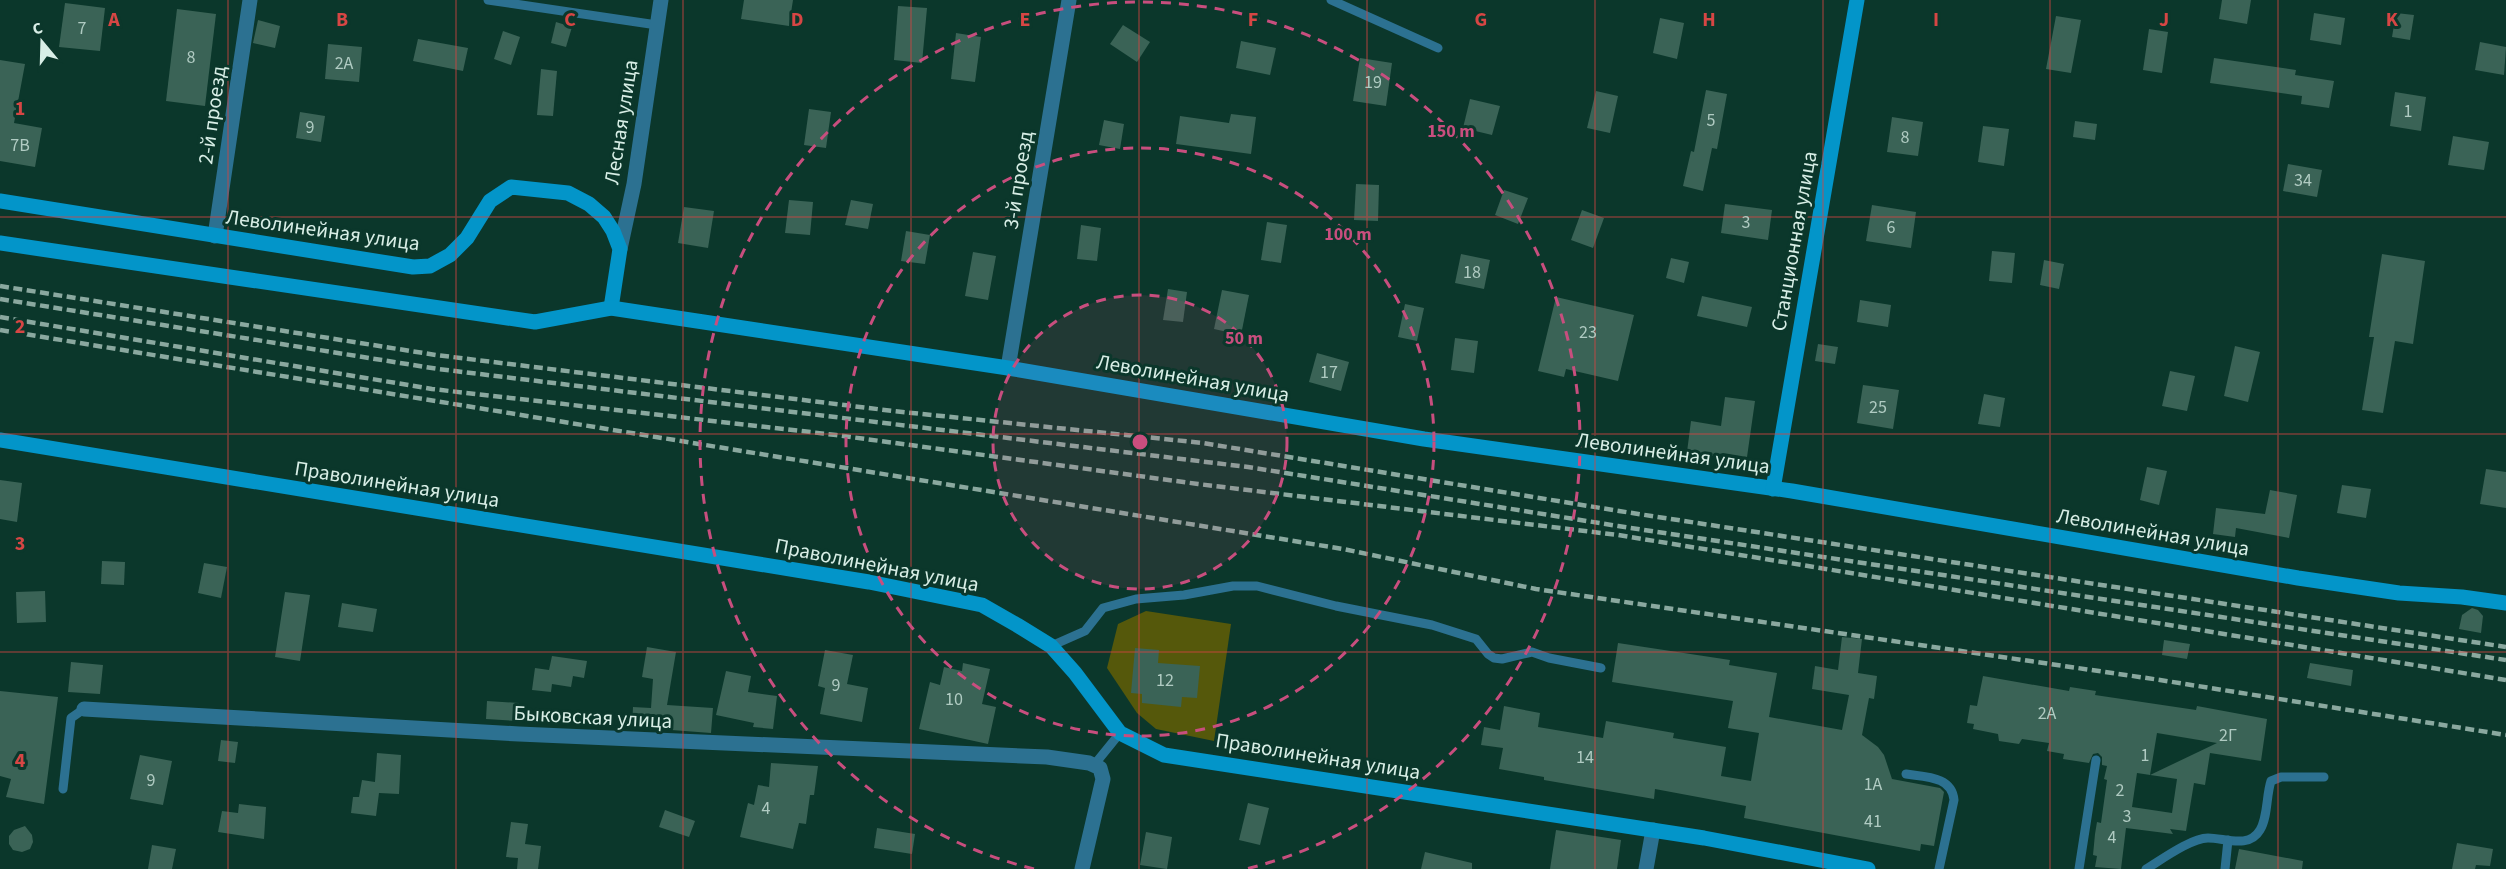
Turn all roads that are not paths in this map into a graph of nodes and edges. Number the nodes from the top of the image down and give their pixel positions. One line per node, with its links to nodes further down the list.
1 (250, 0): 10 (street, 2-й проезд)
2 (488, 0): 7 (lane)
3 (661, 0): 7 (street, Лесная улица)
4 (1069, 0): 14 (street, 3-й проезд)
5 (1331, 0): 8 (lane)
6 (1857, 0): 16 (main road, Станционная улица)
7 (657, 25): 12 (street, Лесная улица)
8 (1438, 48)
9 (0, 201): 10 (main road, Леволинейная улица)
10 (214, 236): 12 (main road, Леволинейная улица)
11 (0, 243): 13 (main road, Леволинейная улица)
12 (620, 249): 13 (main road)
13 (611, 308): 14 (main road, Леволинейная улица)
14 (1008, 368): 16 (main road, Леволинейная улица)
15 (0, 440): 18 (main road, Праволинейная улица)
16 (1773, 489): 17 (main road, Леволинейная улица)
17 (2506, 603)
18 (1051, 646): 19 (lane); 21 (main road, Праволинейная улица)
19 (1601, 668)
20 (84, 709): 23 (street, Быковская улица); 26 (lane)
21 (1120, 733): 23 (lane); 27 (main road, Праволинейная улица)
22 (2096, 760): 33 (lane)
23 (1097, 766): 29 (street)
24 (1906, 774): 32 (lane)
25 (2324, 777): 28 (lane)
26 (63, 789)
27 (1653, 830): 30 (street); 31 (main road, Праволинейная улица)
28 (2228, 840): 34 (lane); 35 (lane)
29 (1082, 869)
30 (1646, 869)
31 (1868, 869)
32 (1939, 869)
33 (2079, 869)
34 (2146, 869)
35 (2225, 869)

